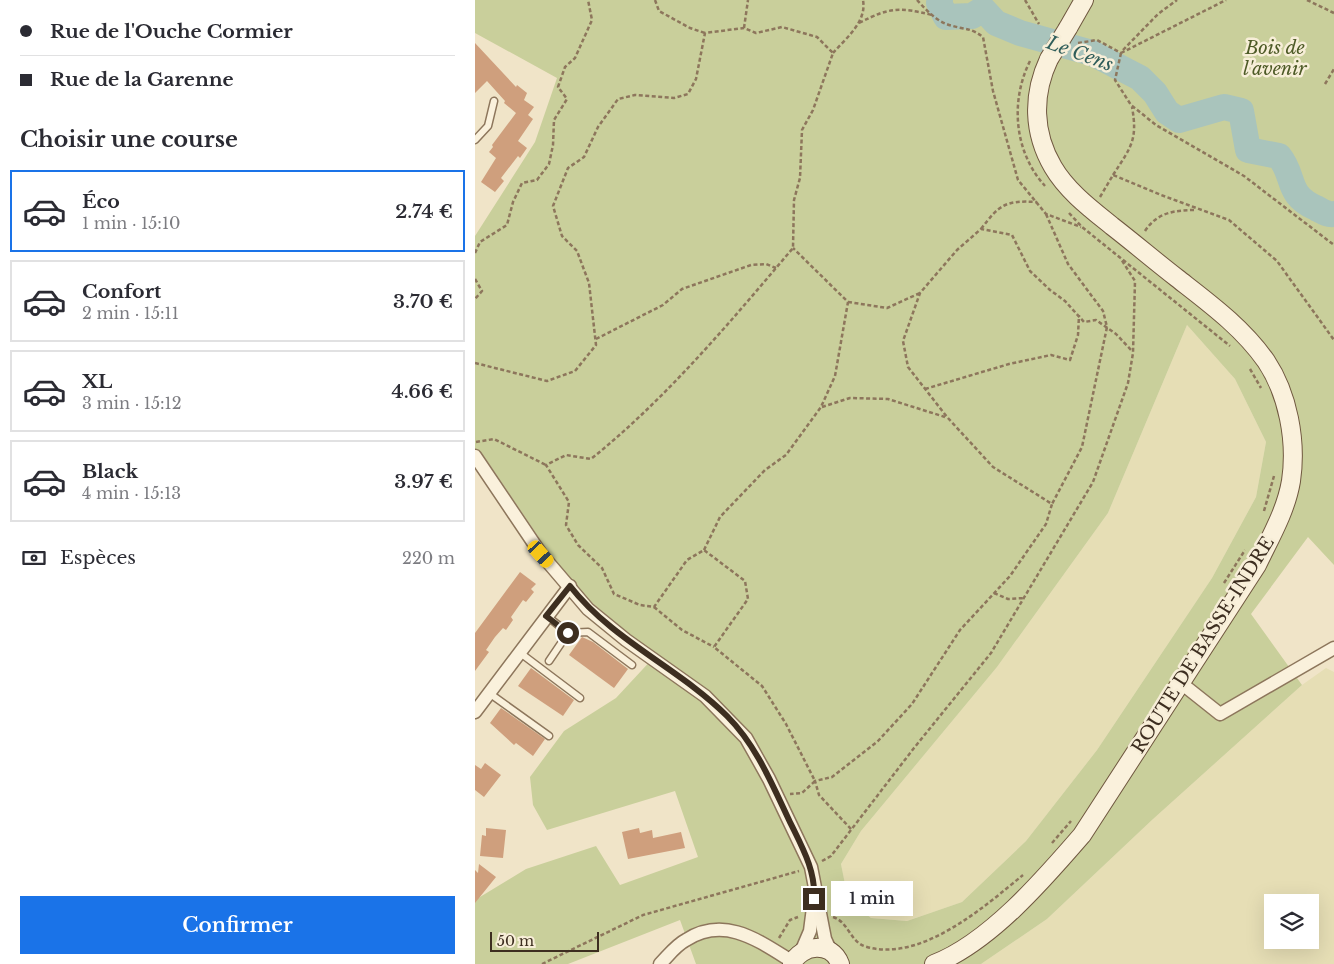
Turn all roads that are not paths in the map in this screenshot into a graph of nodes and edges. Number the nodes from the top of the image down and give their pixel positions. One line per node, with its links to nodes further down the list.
1 (1084, 0): 12 (main road, ROUTE DE BASSE-INDRE, bridge)
2 (494, 100): 3 (lane)
3 (475, 140)
4 (475, 456): 5 (street)
5 (570, 586): 6 (street); 17 (street)
6 (546, 616): 7 (lane); 9 (street)
7 (568, 633): 10 (lane); 11 (lane)
8 (1334, 648): 12 (street)
9 (519, 652): 13 (street); 14 (lane)
10 (549, 660)
11 (632, 665)
12 (1181, 684): 21 (main road, ROUTE DE BASSE-INDRE)
13 (489, 693): 15 (street); 16 (lane)
14 (580, 698)
15 (475, 712)
16 (549, 736)
17 (817, 915): 18 (street); 19 (street)
18 (795, 959): 19 (main road); 20 (street)
19 (841, 960)
20 (660, 964)
21 (934, 964)

